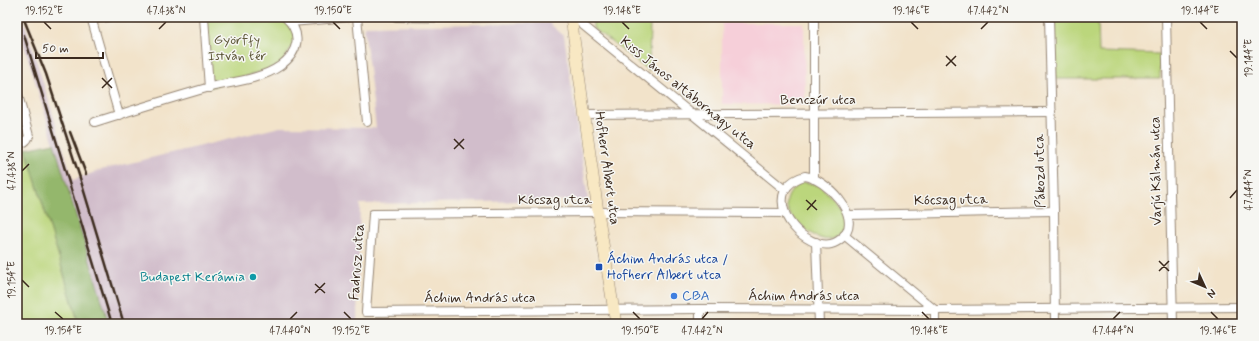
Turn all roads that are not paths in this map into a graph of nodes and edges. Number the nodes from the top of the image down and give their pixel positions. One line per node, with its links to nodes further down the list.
1 (108, 17): 11 (street)
2 (204, 17): 14 (street)
3 (350, 17): 13 (street)
4 (357, 17): 22 (street)
5 (396, 17): 12 (street)
6 (499, 17): 12 (street)
7 (572, 17): 19 (street, Hofherr Albert utca); 20 (street, Kiss János altábornagy utca)
8 (814, 17): 17 (street)
9 (1049, 17): 16 (street, Pákozd utca)
10 (1166, 17): 33 (street, Varjú Kálmán utca)
11 (91, 18): 18 (street)
12 (466, 18)
13 (288, 20): 14 (street)
14 (209, 88): 18 (street)
15 (17, 91): 23 (street)
16 (1052, 112): 17 (street, Benczúr utca); 26 (street, Pákozd utca)
17 (814, 113): 20 (street, Benczúr utca); 24 (street)
18 (119, 114): 21 (street)
19 (584, 115): 20 (street, Benczúr utca); 27 (street, Hofherr Albert utca)
20 (694, 115): 25 (street, Kiss János altábornagy utca)
21 (96, 122)
22 (367, 122)
23 (17, 145)
24 (814, 179): 25 (street); 30 (street)
25 (785, 190): 28 (street)
26 (1054, 211): 30 (street, Kócsag utca); 36 (street, Pákozd utca)
27 (598, 212): 28 (street, Kócsag utca); 29 (street, Kócsag utca); 38 (street, Hofherr Albert utca)
28 (784, 213): 32 (street)
29 (374, 214): 40 (street, Fadrusz utca)
30 (848, 215): 31 (street)
31 (844, 236): 32 (street); 39 (street)
32 (816, 242): 35 (street)
33 (1172, 307): 34 (street, Áchim András utca); 36 (street, Áchim András utca); 46 (street, Varjú Kálmán utca)
34 (1242, 307)
35 (819, 308): 37 (street, Áchim András utca); 39 (street, Áchim András utca); 43 (street)
36 (1055, 308): 39 (street, Áchim András utca); 45 (street, Pákozd utca)
37 (700, 309): 38 (street, Áchim András utca); 42 (street)
38 (614, 310): 40 (street, Áchim András utca); 41 (street, Hofherr Albert utca)
39 (935, 310): 44 (street)
40 (366, 312)
41 (616, 324)
42 (700, 324)
43 (819, 324)
44 (935, 324)
45 (1055, 324)
46 (1173, 324)

